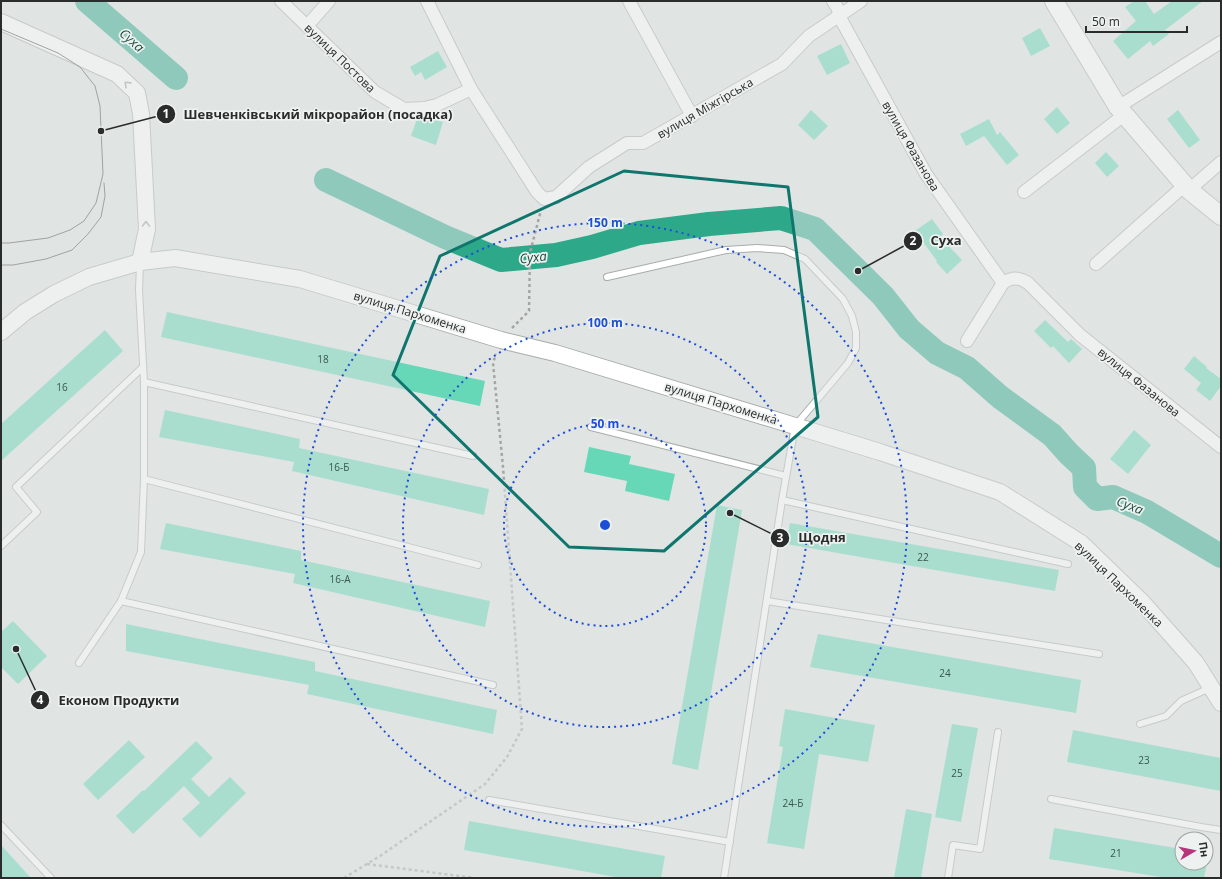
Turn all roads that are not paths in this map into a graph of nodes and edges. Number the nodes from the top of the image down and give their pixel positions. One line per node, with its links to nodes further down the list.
1 (281, 1): 10 (street, вулиця Постова)
2 (329, 1): 10 (street)
3 (427, 1): 12 (street)
4 (629, 1): 14 (street)
5 (833, 1): 8 (street, вулиця Фазанова)
6 (861, 1): 8 (street, вулиця Міжгірська)
7 (1054, 1): 13 (main road)
8 (838, 16): 14 (street, вулиця Міжгірська); 22 (street, вулиця Фазанова)
9 (1, 22): 19 (street, one-way to 9)
10 (307, 26): 12 (street, вулиця Постова)
11 (1221, 42): 13 (street)
12 (472, 89): 14 (street, вулиця Міжгірська)
13 (1121, 111): 16 (main road); 17 (street)
14 (692, 116)
15 (1221, 162): 16 (street)
16 (1187, 188): 18 (main road); 20 (street)
17 (1024, 192)
18 (1221, 216)
19 (140, 262): 23 (street, вулиця Пархоменка); 25 (lane); 27 (street, вулиця Пархоменка)
20 (1096, 264)
21 (607, 277): 27 (lane)
22 (1003, 283): 24 (street); 29 (street, вулиця Фазанова)
23 (1, 332)
24 (967, 341)
25 (143, 367): 26 (lane); 34 (lane)
26 (144, 382): 30 (lane); 32 (lane)
27 (795, 426): 31 (lane); 42 (street, вулиця Пархоменка)
28 (591, 427): 31 (lane)
29 (1221, 447)
30 (473, 456)
31 (786, 476): 33 (lane)
32 (144, 479): 36 (lane); 37 (lane)
33 (782, 500): 35 (lane); 38 (lane)
34 (1, 546)
35 (1068, 564)
36 (478, 565)
37 (121, 601): 40 (lane); 41 (lane)
38 (767, 602): 39 (lane); 50 (lane)
39 (1099, 654)
40 (79, 663)
41 (493, 685)
42 (1212, 688): 43 (street, вулиця Пархоменка); 44 (lane)
43 (1221, 702)
44 (1140, 724)
45 (998, 732): 53 (lane)
46 (1051, 799): 49 (lane)
47 (489, 800): 50 (lane)
48 (1, 824): 51 (lane)
49 (1221, 830)
50 (730, 842): 52 (lane)
51 (51, 878)
52 (724, 878)
53 (948, 878)

